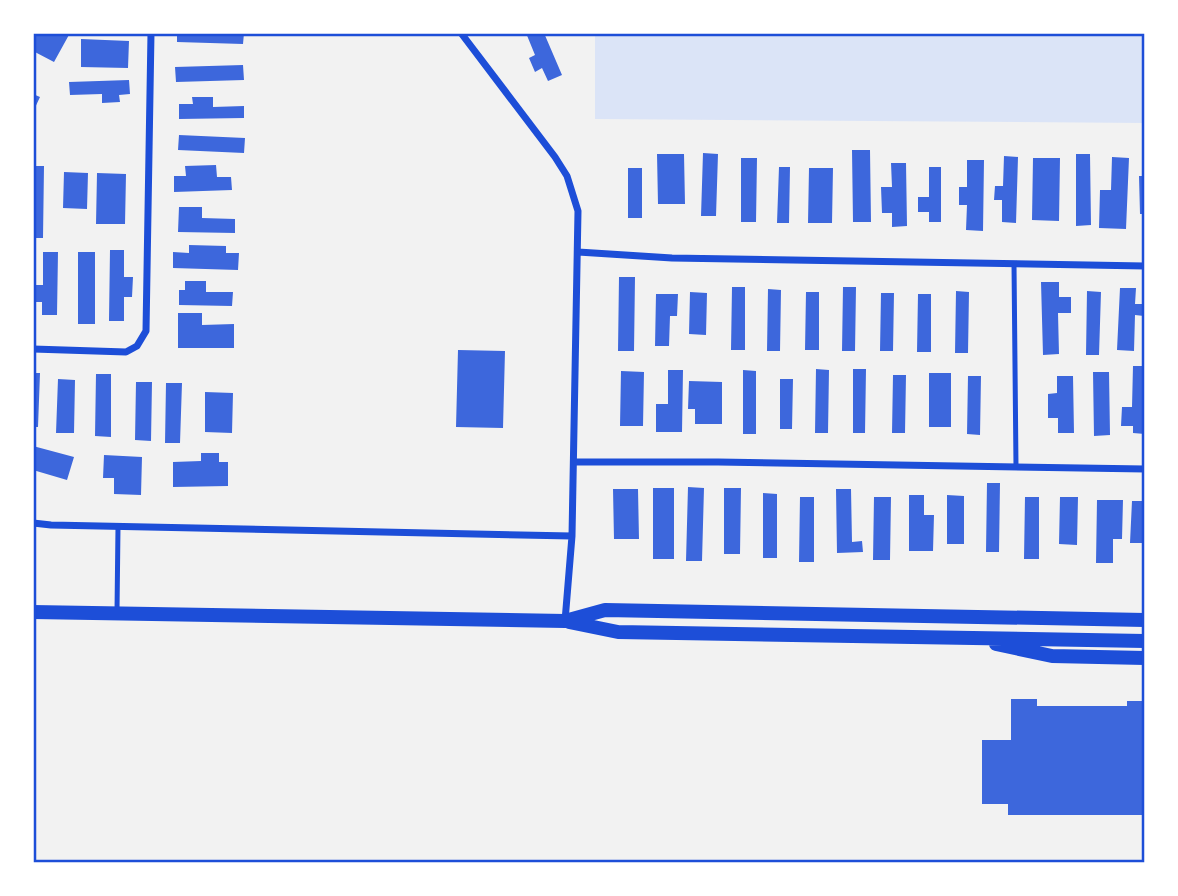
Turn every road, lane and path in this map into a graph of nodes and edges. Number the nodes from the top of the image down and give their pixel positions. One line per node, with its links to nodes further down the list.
1 (150, 33): 6 (street)
2 (461, 33): 3 (street)
3 (578, 252): 4 (street); 7 (street)
4 (1014, 264): 5 (street); 8 (lane)
5 (1145, 266)
6 (33, 349)
7 (574, 462): 8 (street); 12 (street)
8 (1016, 467): 9 (street)
9 (1145, 469)
10 (33, 523): 11 (street)
11 (118, 527): 12 (street); 14 (lane)
12 (572, 536): 16 (street)
13 (33, 612): 14 (main road)
14 (117, 614): 16 (main road)
15 (1145, 620): 16 (main road)
16 (565, 621): 17 (main road)
17 (964, 638): 18 (main road); 19 (main road)
18 (1145, 640)
19 (1145, 658)

